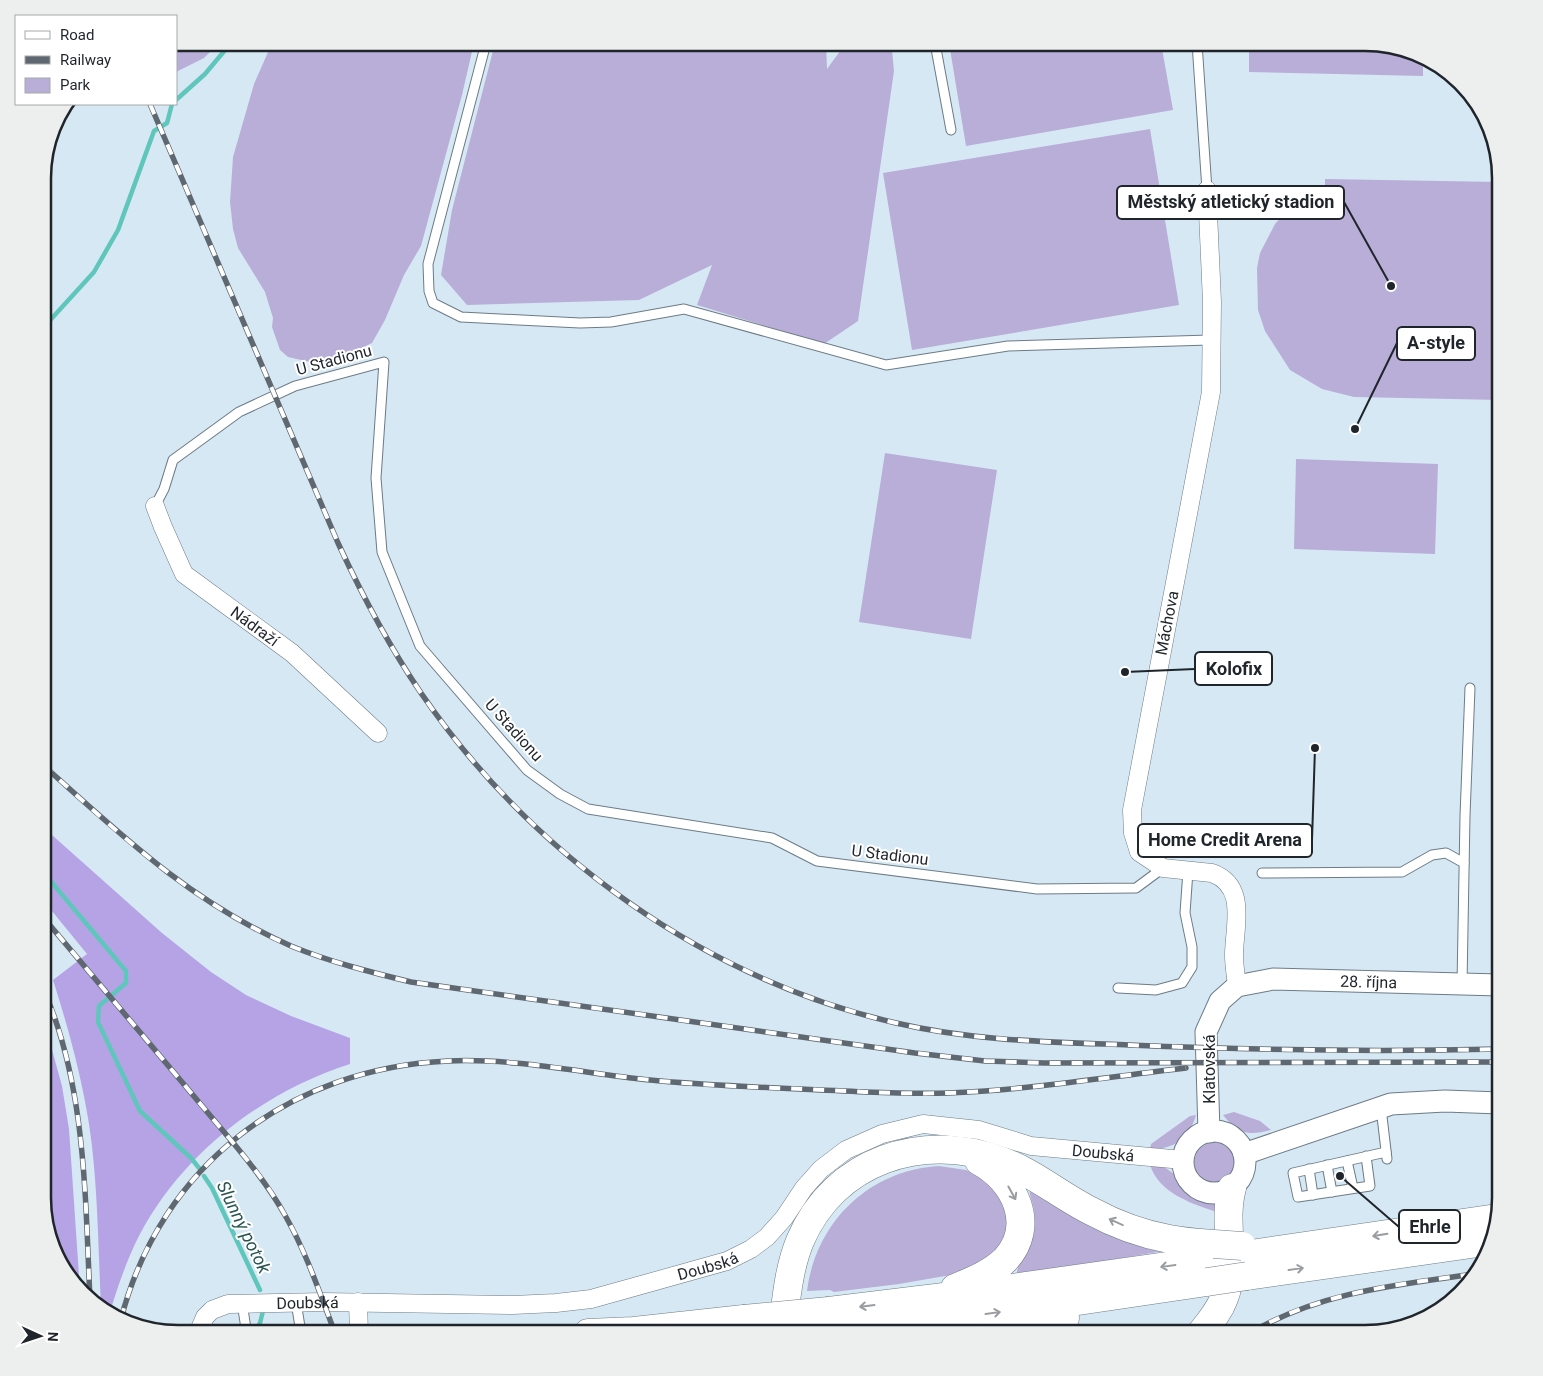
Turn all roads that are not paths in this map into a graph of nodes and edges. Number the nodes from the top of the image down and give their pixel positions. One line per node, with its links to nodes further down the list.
1 (937, 51): 4 (lane)
2 (1198, 51): 5 (lane)
3 (483, 52): 6 (lane)
4 (951, 130)
5 (1207, 190): 6 (street, Máchova)
6 (1210, 340): 11 (street, Máchova)
7 (156, 506): 9 (street, Nádraží); 11 (lane, U Stadionu)
8 (1470, 688): 10 (lane)
9 (378, 733)
10 (1464, 863): 13 (lane); 14 (lane)
11 (1163, 868): 12 (street, Máchova)
12 (1188, 871): 16 (street, Máchova); 17 (lane)
13 (1262, 873)
14 (1462, 984): 15 (street, 28. října); 16 (street, 28. října)
15 (1492, 985)
16 (1236, 986): 20 (street, Klatovská)
17 (1118, 988)
18 (1492, 1103): 19 (street)
19 (1381, 1108): 22 (street); 23 (lane)
20 (1209, 1132): 22 (street); 24 (street)
21 (944, 1149): 35 (highway, one-way to 21); 36 (highway); 39 (highway, one-way to 39)
22 (1244, 1154): 28 (street)
23 (1366, 1156): 25 (lane); 29 (lane)
24 (1183, 1160): 28 (street); 38 (street, Doubská)
25 (1347, 1160): 26 (lane); 29 (lane)
26 (1327, 1165): 27 (lane); 30 (lane)
27 (1308, 1169): 31 (lane); 31 (lane)
28 (1232, 1188): 50 (highway)
29 (1353, 1188): 30 (lane)
30 (1332, 1192): 31 (lane)
31 (1313, 1195)
32 (1490, 1219): 34 (highway, one-way to 34)
33 (1483, 1242): 34 (highway, one-way to 33)
34 (1244, 1259): 35 (highway)
35 (1213, 1262): 39 (highway, one-way to 39); 41 (highway, one-way to 35); 49 (highway)
36 (789, 1284): 47 (highway); 48 (highway)
37 (296, 1302): 38 (street, Doubská); 40 (street, Doubská); 44 (lane)
38 (358, 1302): 45 (street)
39 (905, 1302): 41 (highway, one-way to 41)
40 (242, 1303): 42 (street, Doubská); 43 (lane)
41 (835, 1322): 46 (highway, bridge)
42 (202, 1325)
43 (245, 1325)
44 (300, 1325)
45 (359, 1325)
46 (694, 1325)
47 (783, 1325)
48 (788, 1325)
49 (1035, 1325)
50 (1207, 1325)

